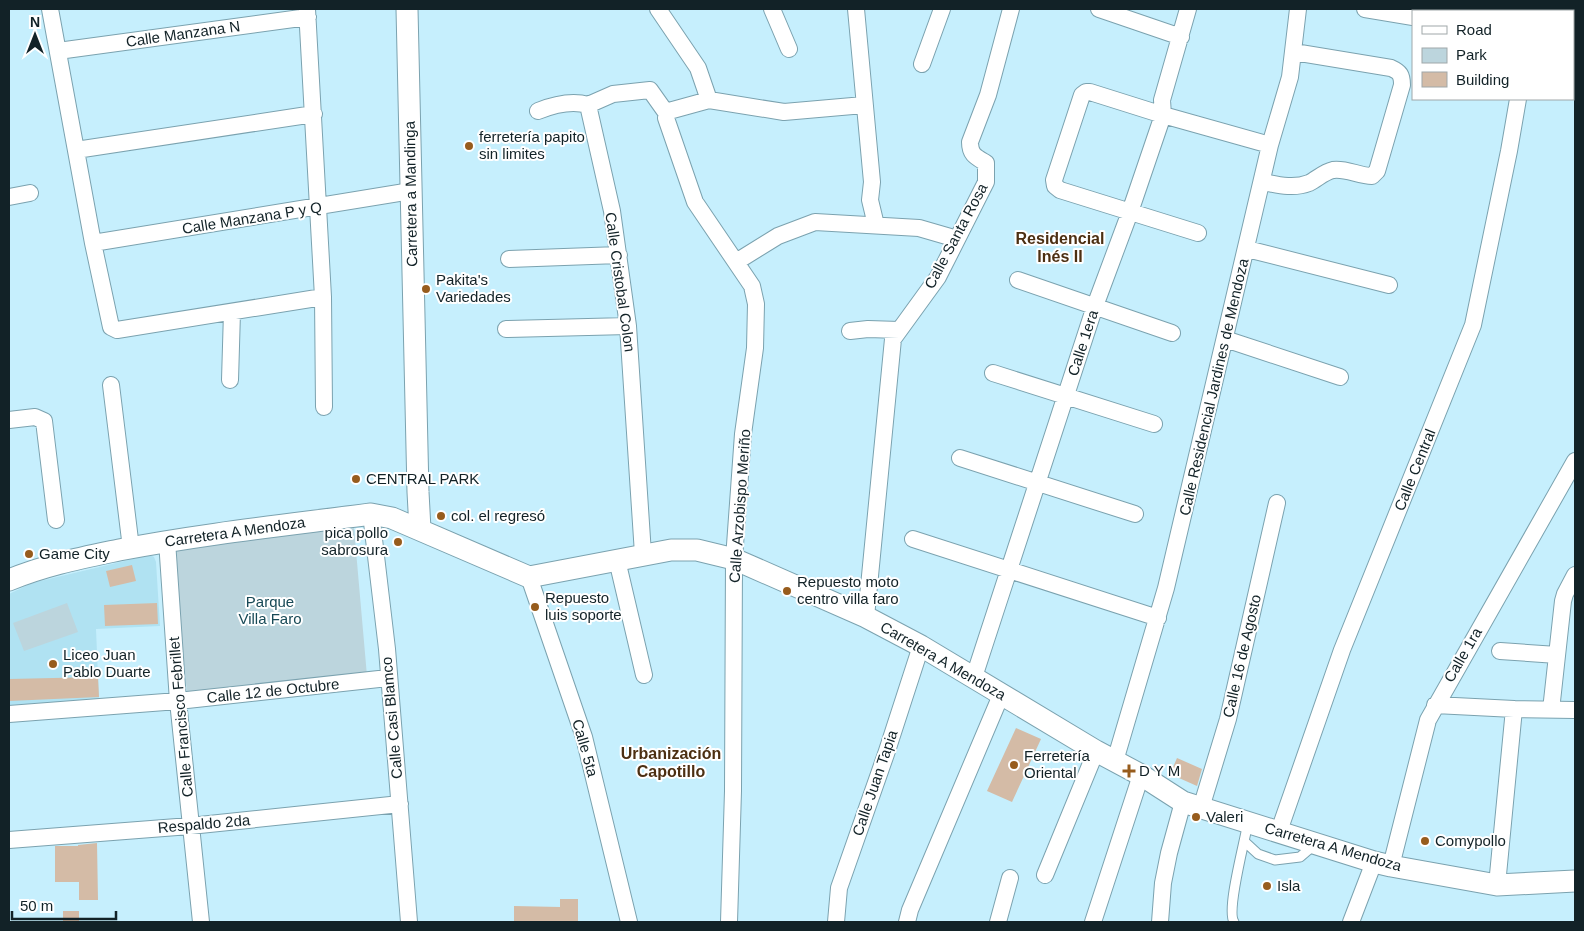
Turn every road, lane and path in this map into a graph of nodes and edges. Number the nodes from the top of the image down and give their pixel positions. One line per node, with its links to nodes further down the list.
1 (50, 9): 16 (street)
2 (407, 9): 30 (street, Carretera a Mandinga)
3 (658, 9): 19 (street)
4 (772, 9): 15 (street)
5 (856, 9): 22 (street)
6 (942, 9): 18 (street)
7 (1012, 9): 37 (street, Calle Santa Rosa)
8 (1099, 9): 14 (street)
9 (1188, 9): 14 (street, Calle 1era)
10 (1298, 9): 17 (street, Calle Residencial Jardines de Mendoza)
11 (1365, 9): 13 (street)
12 (307, 13): 16 (street, Calle Manzana N); 24 (street)
13 (1412, 17)
14 (1181, 37): 26 (street, Calle 1era)
15 (789, 49)
16 (58, 51): 28 (street)
17 (1294, 52): 27 (street, Calle Residencial Jardines de Mendoza); 29 (street)
18 (922, 64)
19 (709, 100): 22 (street); 25 (street)
20 (1518, 100): 102 (street, Calle Central)
21 (588, 105): 23 (street); 25 (street); 40 (street, Calle Cristobal Colon)
22 (864, 105): 35 (street)
23 (538, 111)
24 (314, 114): 28 (street); 33 (street)
25 (667, 114): 42 (street, Calle Arzobispo Meriño)
26 (1162, 114): 27 (street); 34 (street, Calle 1era); 34 (street)
27 (1270, 145): 29 (street, Calle Residencial Jardines de Mendoza)
28 (76, 150): 38 (street)
29 (1263, 182): 39 (street, Calle Residencial Jardines de Mendoza)
30 (411, 191): 33 (street, Calle Manzana P y Q); 69 (street, Carretera a Mandinga)
31 (30, 193): 32 (street)
32 (9, 197)
33 (319, 207): 38 (street, Calle Manzana P y Q); 45 (street)
34 (1130, 212): 36 (street); 46 (street, Calle 1era)
35 (876, 225): 37 (street); 42 (street)
36 (1198, 233)
37 (958, 239): 50 (street, Calle Santa Rosa)
38 (93, 243): 47 (street)
39 (1247, 249): 44 (street); 53 (street, Calle Residencial Jardines de Mendoza)
40 (619, 255): 41 (street); 48 (street, Calle Cristobal Colon)
41 (508, 259)
42 (736, 262): 74 (street, Calle Arzobispo Meriño)
43 (1018, 280): 46 (street)
44 (1389, 285)
45 (323, 297): 47 (street); 59 (street)
46 (1095, 306): 52 (street); 58 (street, Calle 1era)
47 (232, 312): 56 (street)
48 (628, 326): 49 (street); 73 (street, Calle Cristobal Colon)
49 (506, 329)
50 (899, 330): 51 (street); 80 (street, Calle Santa Rosa)
51 (850, 331)
52 (1172, 333)
53 (1225, 339): 55 (street); 81 (street, Calle Residencial Jardines de Mendoza)
54 (992, 373): 58 (street)
55 (1340, 376)
56 (230, 380)
57 (111, 385): 72 (street)
58 (1066, 396): 61 (street); 64 (street, Calle 1era)
59 (324, 407)
60 (9, 420): 68 (street)
61 (1154, 424)
62 (960, 458): 64 (street)
63 (1575, 461): 90 (street, Calle 1ra)
64 (1038, 484): 67 (street); 76 (street, Calle 1era)
65 (1277, 504): 99 (street, Calle 16 de Agosto)
66 (371, 514): 69 (street, Carretera A Mendoza); 71 (street, Carretera A Mendoza); 86 (street, Calle Casi Blamco)
67 (1135, 514)
68 (56, 520)
69 (420, 529): 78 (street, Carretera A Mendoza)
70 (913, 539): 76 (street)
71 (167, 541): 72 (street, Carretera A Mendoza); 89 (street, Calle Francisco Febrillet)
72 (131, 548): 79 (street, Carretera A Mendoza)
73 (643, 554): 74 (street, Carretera A Mendoza); 75 (street, Carretera A Mendoza)
74 (734, 559): 80 (street, Carretera A Mendoza); 113 (street, Calle Arzobispo Meriño)
75 (617, 560): 78 (street, Carretera A Mendoza); 85 (street)
76 (1009, 571): 81 (street); 87 (street, Calle 1era)
77 (1575, 575): 84 (street)
78 (529, 577): 112 (street, Calle 5ta)
79 (9, 580)
80 (866, 617): 82 (street, Carretera A Mendoza)
81 (1158, 618): 96 (street, Calle Residencial Jardines de Mendoza)
82 (922, 646): 87 (street, Carretera A Mendoza); 114 (street, Calle Juan Tapia)
83 (1500, 651): 84 (street)
84 (1557, 655): 92 (street)
85 (644, 675)
86 (388, 678): 89 (street, Calle 12 de Octubre); 98 (street, Calle Casi Blamco)
87 (974, 678): 88 (street, Carretera A Mendoza)
88 (1001, 695): 95 (street, Carretera A Mendoza); 115 (street)
89 (178, 701): 94 (street, Calle 12 de Octubre); 100 (street, Calle Francisco Febrillet)
90 (1435, 705): 91 (street); 105 (street, Calle 1ra)
91 (1514, 709): 92 (street); 109 (street)
92 (1551, 710): 93 (street)
93 (1575, 710)
94 (9, 714)
95 (1096, 751): 96 (street, Carretera A Mendoza); 106 (street)
96 (1115, 761): 97 (street, Carretera A Mendoza)
97 (1141, 775): 99 (street, Carretera A Mendoza); 117 (street)
98 (400, 804): 100 (street, Respaldo 2da); 111 (street, Calle Casi Blamco)
99 (1192, 805): 101 (street, Carretera A Mendoza); 118 (street, Calle 16 de Agosto)
100 (190, 826): 103 (street, Respaldo 2da); 110 (street, Calle Francisco Febrillet)
101 (1246, 832): 102 (street, Carretera A Mendoza); 104 (lane); 119 (lane)
102 (1279, 832): 104 (street, Carretera A Mendoza)
103 (9, 840)
104 (1316, 844): 105 (street, Carretera A Mendoza)
105 (1382, 864): 109 (street, Carretera A Mendoza); 120 (street, Calle 1ra)
106 (1045, 875)
107 (1010, 878): 116 (street)
108 (1575, 881): 109 (street, Carretera A Mendoza)
109 (1496, 885)
110 (201, 922)
111 (409, 922)
112 (629, 922)
113 (729, 922)
114 (836, 922)
115 (907, 922)
116 (998, 922)
117 (1093, 922)
118 (1160, 922)
119 (1234, 922)
120 (1351, 922)

